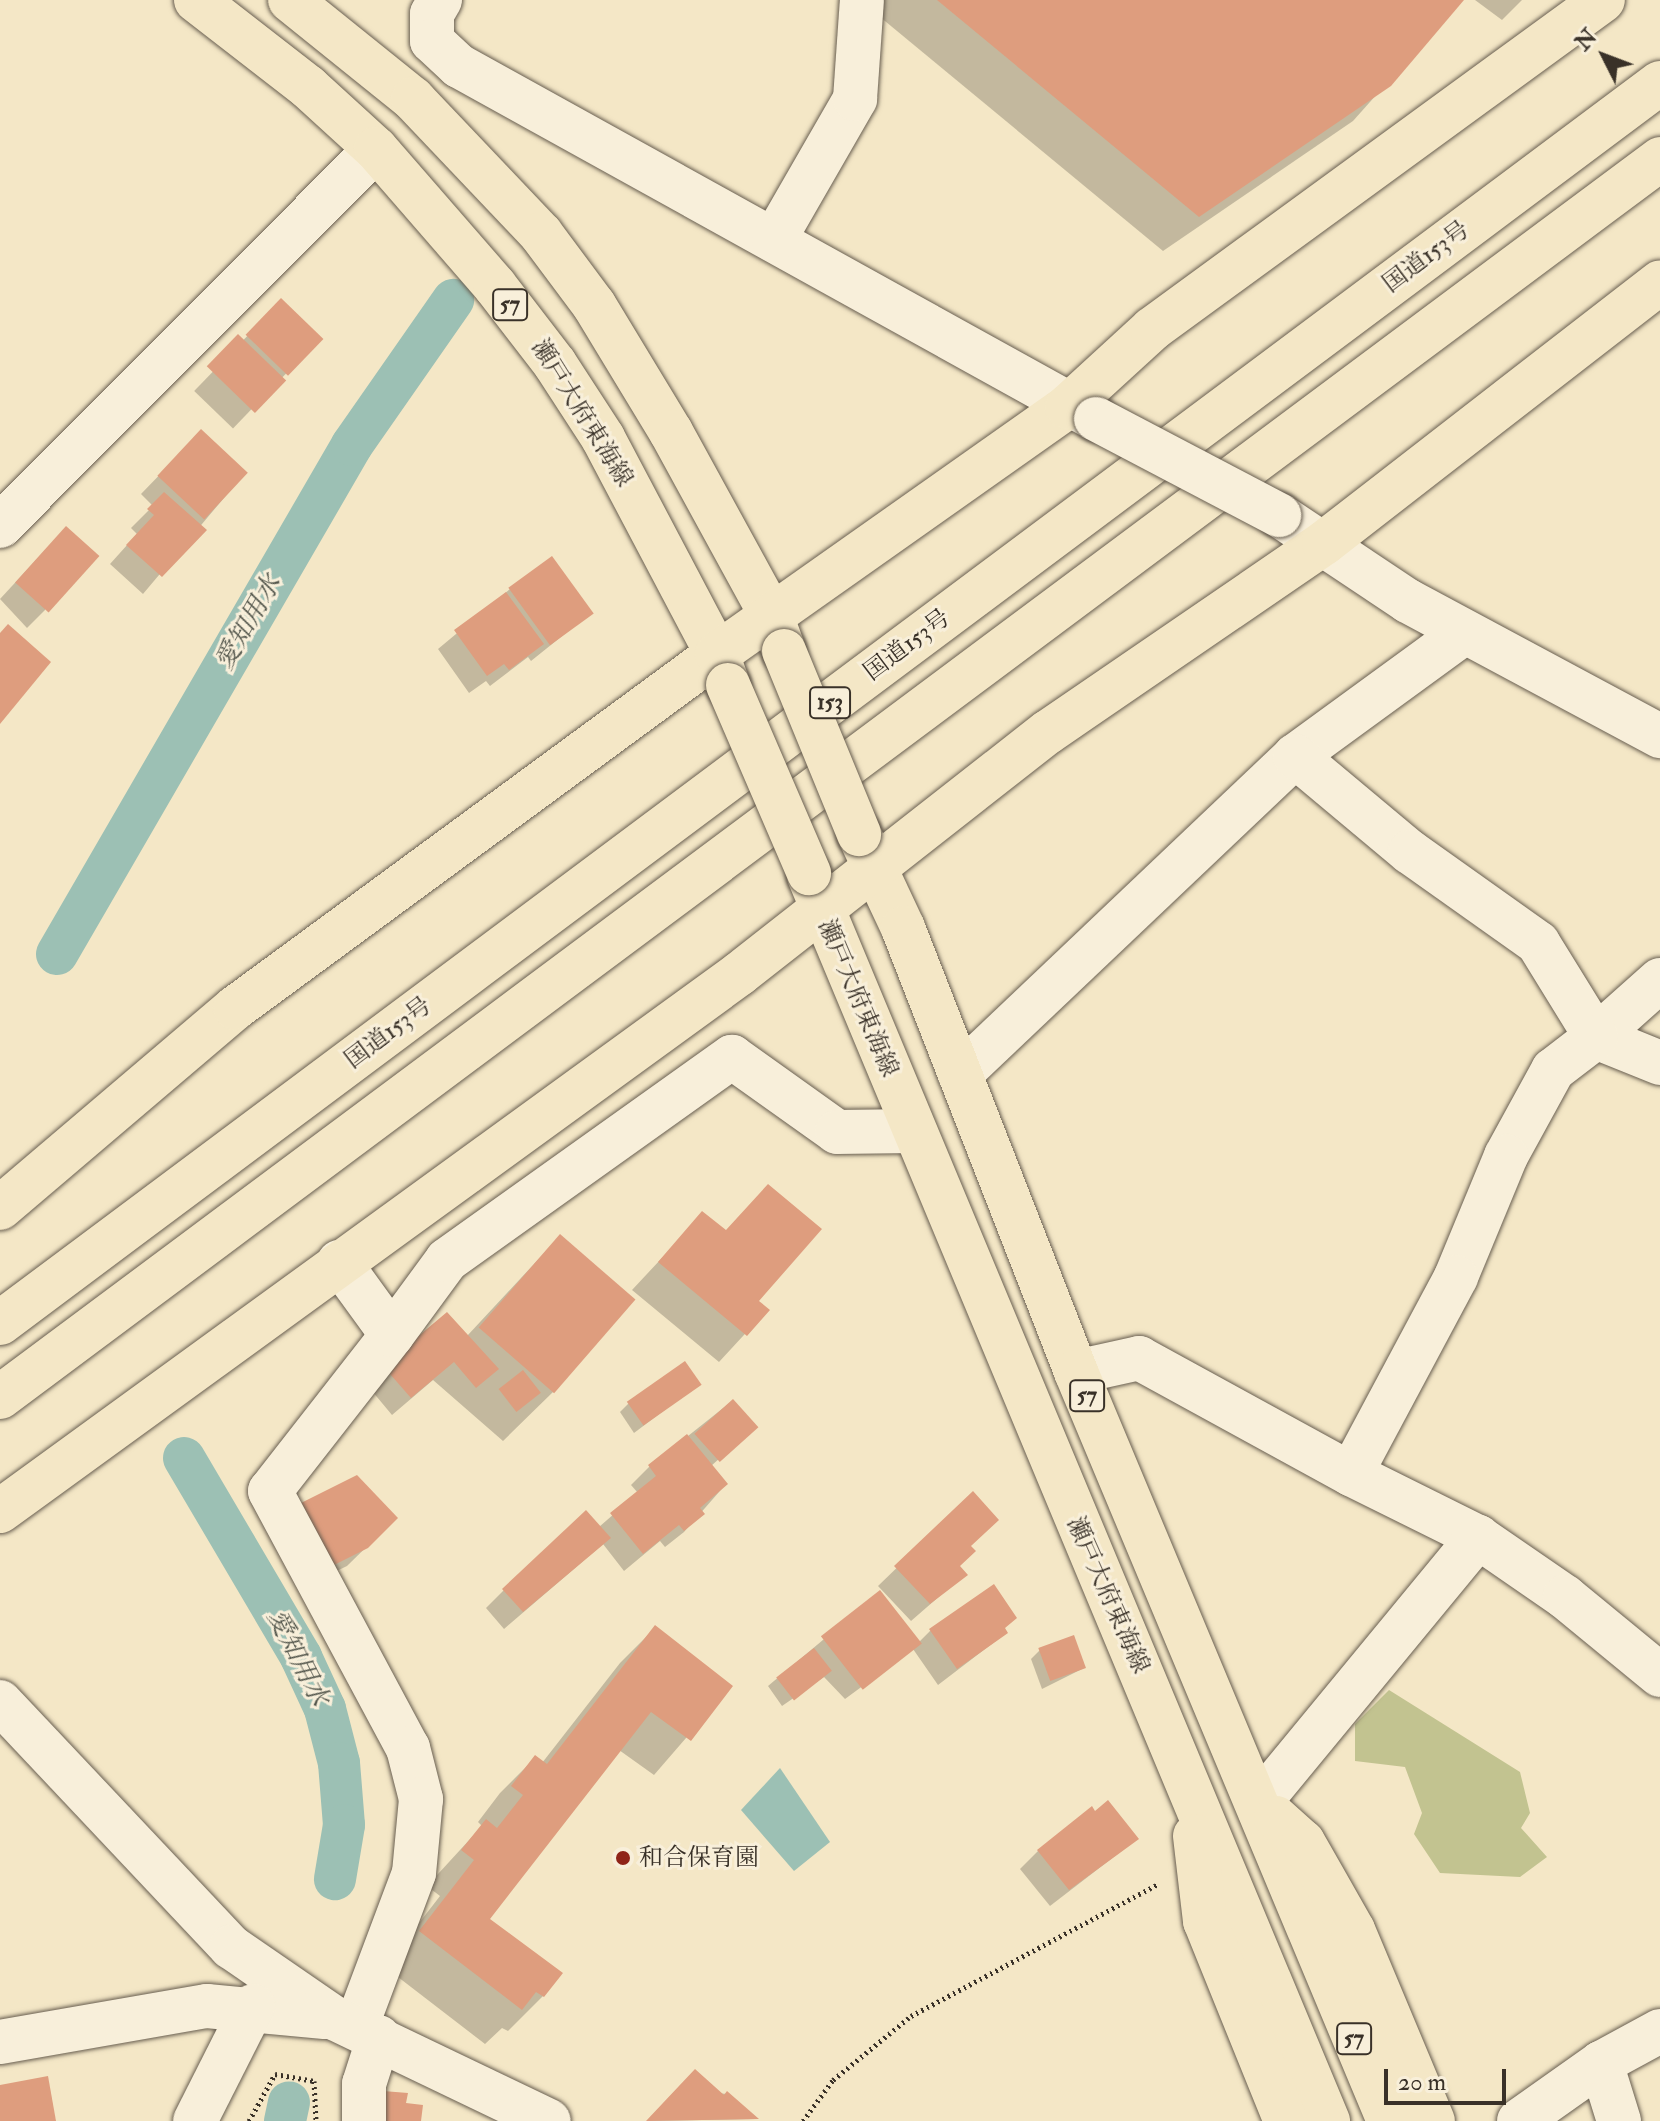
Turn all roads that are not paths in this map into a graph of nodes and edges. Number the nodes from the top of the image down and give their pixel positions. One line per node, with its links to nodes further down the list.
1 (196, 0): 7 (main road, 瀬戸大府東海線 / 57)
2 (290, 0): 15 (main road, 57)
3 (862, 0): 9 (street)
4 (1603, 0): 11 (main road)
5 (436, 20): 9 (street)
6 (1660, 83): 28 (main road, 国道153号 / 153)
7 (376, 149): 12 (street); 16 (main road, 瀬戸大府東海線 / 57)
8 (1660, 159): 31 (main road, 153)
9 (774, 240): 11 (street)
10 (1660, 282): 13 (main road)
11 (1081, 413): 13 (street, bridge); 15 (main road)
12 (0, 526)
13 (1324, 543): 14 (street); 19 (main road)
14 (1465, 632): 17 (street); 18 (street)
15 (778, 633): 16 (main road); 19 (main road, 57, bridge)
16 (723, 669): 20 (main road, 瀬戸大府東海線 / 57, bridge); 26 (main road)
17 (1660, 736)
18 (1295, 756): 22 (street); 24 (street)
19 (866, 850): 20 (main road); 24 (main road, 57)
20 (815, 891): 25 (main road, 瀬戸大府東海線 / 57); 27 (main road)
21 (1660, 980): 22 (street)
22 (1596, 1037): 23 (street); 32 (street)
23 (1660, 1063)
24 (960, 1074): 30 (main road, 57)
25 (914, 1131): 29 (street); 37 (main road, 瀬戸大府東海線 / 57)
26 (0, 1208)
27 (339, 1262): 29 (street); 33 (main road)
28 (0, 1323)
29 (392, 1335): 40 (street)
30 (1076, 1372): 32 (street); 38 (main road, 57)
31 (0, 1397)
32 (1351, 1474): 34 (street)
33 (0, 1511)
34 (1478, 1537): 35 (street); 38 (street)
35 (1660, 1675)
36 (0, 1702): 40 (street)
37 (1189, 1781): 48 (main road, 57); 49 (main road, 瀬戸大府東海線 / 57)
38 (1259, 1803): 50 (main road, 57); 51 (main road, 57)
39 (253, 2006): 40 (street); 42 (street); 45 (street)
40 (357, 2027): 44 (street); 46 (street)
41 (1660, 2031): 43 (street)
42 (0, 2042)
43 (1601, 2063): 52 (street); 53 (street)
44 (499, 2108): 47 (street)
45 (195, 2121)
46 (364, 2121)
47 (549, 2121)
48 (1286, 2121)
49 (1328, 2121)
50 (1389, 2121)
51 (1433, 2121)
52 (1519, 2121)
53 (1619, 2121)

